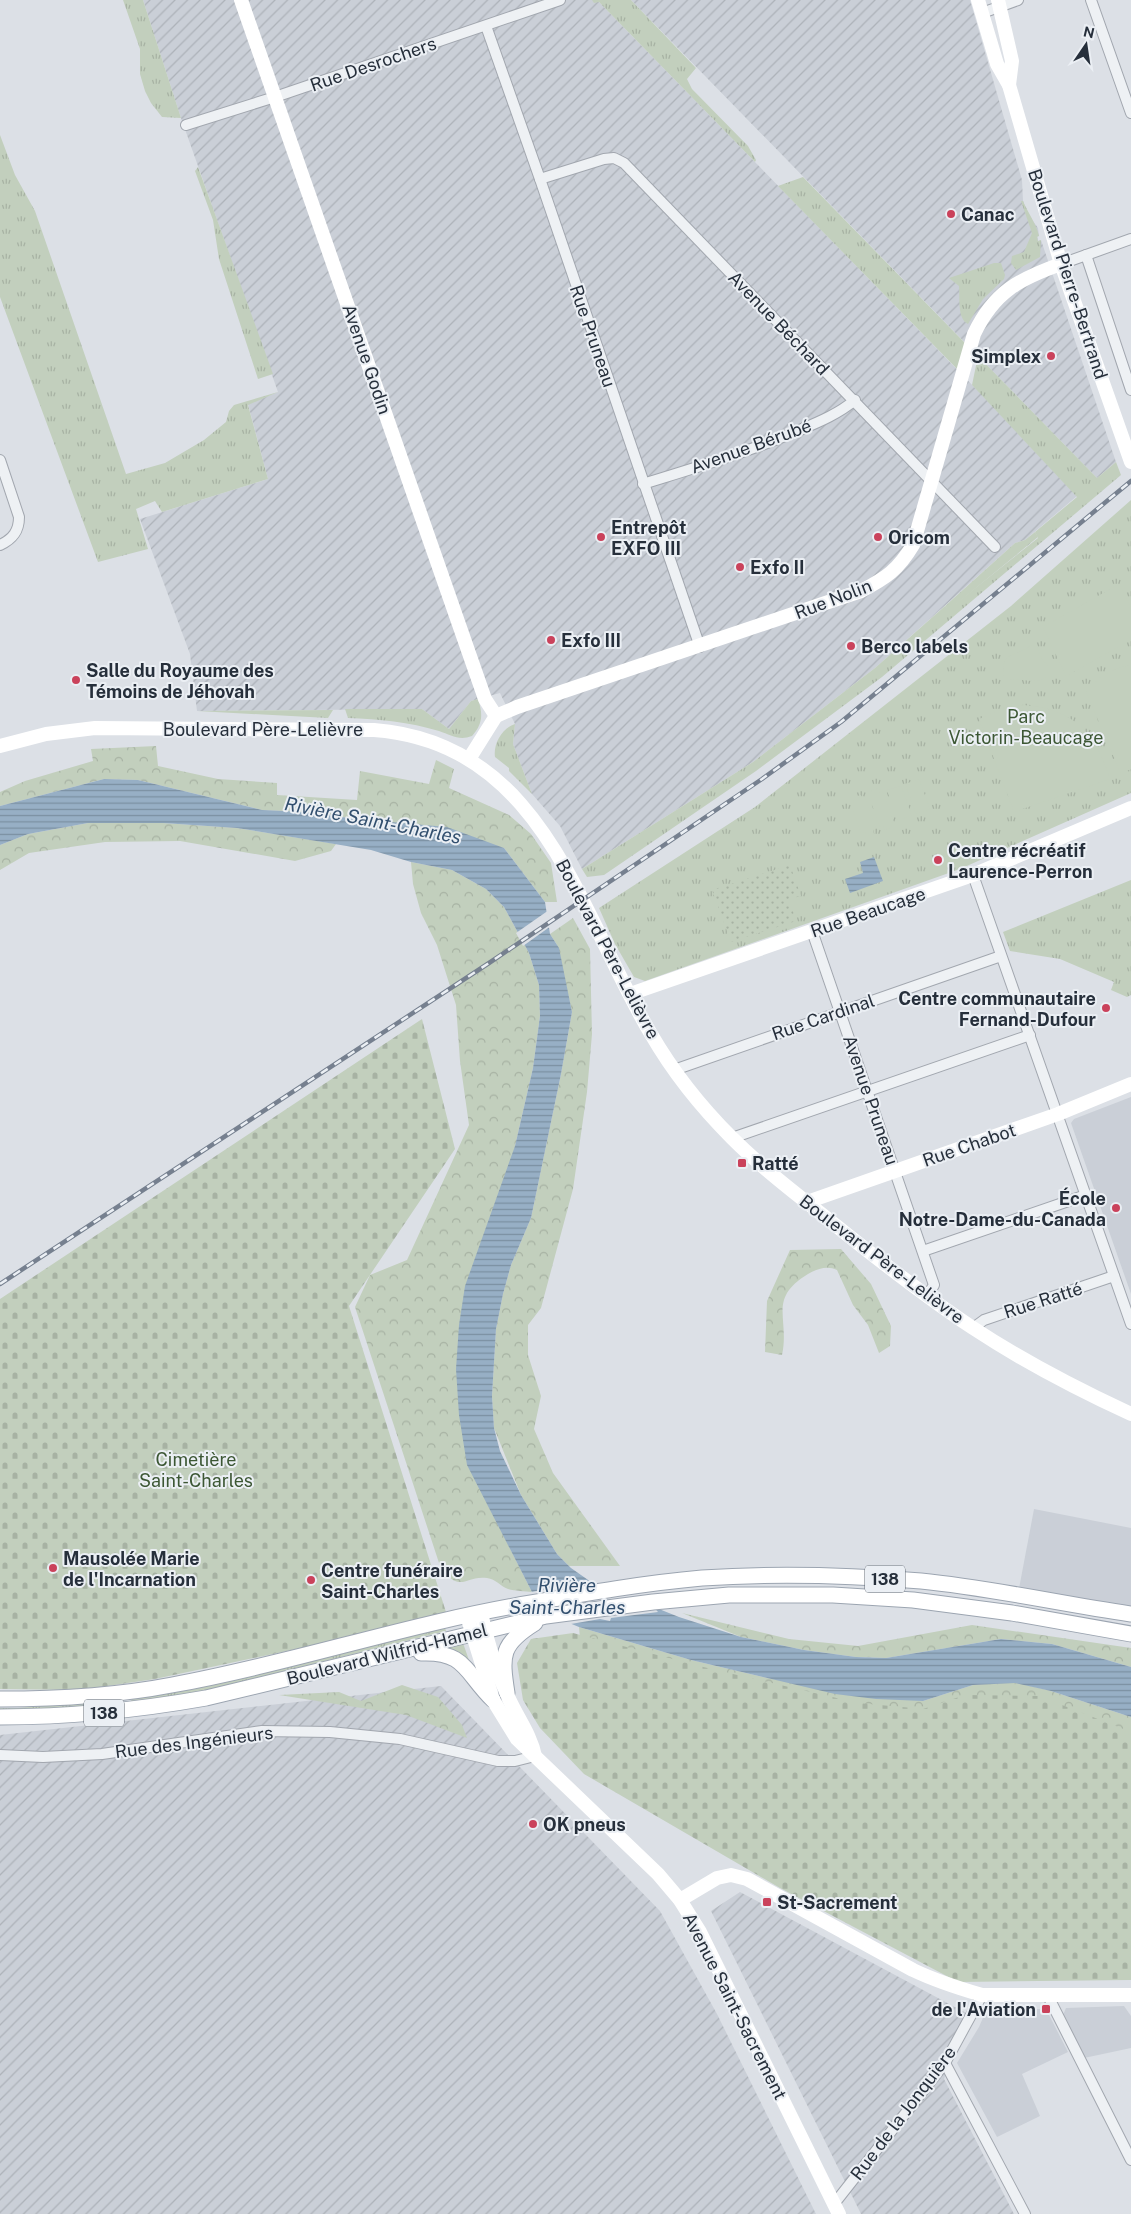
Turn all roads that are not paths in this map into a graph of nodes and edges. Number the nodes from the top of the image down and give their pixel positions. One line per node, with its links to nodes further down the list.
1 (241, 0): 9 (street, Avenue Godin)
2 (560, 0): 7 (street, Rue Desrochers)
3 (1018, 0): 5 (street)
4 (1090, 0): 10 (street)
5 (999, 3): 6 (street); 8 (street, Boulevard Pierre-Bertrand)
6 (980, 6): 8 (street, Boulevard Pierre-Bertrand)
7 (486, 26): 9 (street, Rue Desrochers); 12 (street, Rue Pruneau)
8 (1010, 85): 15 (street, Boulevard Pierre-Bertrand)
9 (275, 97): 11 (street, Rue Desrochers); 25 (street, Avenue Godin)
10 (1131, 113)
11 (186, 125)
12 (540, 179): 17 (street, Avenue Béchard); 21 (street, Rue Pruneau)
13 (1131, 238): 14 (street)
14 (1086, 255): 15 (street); 16 (street, Boulevard Pierre-Bertrand)
15 (1061, 264): 19 (street, Boulevard Pierre-Bertrand); 20 (street, Rue Nolin)
16 (1131, 390)
17 (855, 400): 20 (street, Avenue Béchard); 21 (street, Avenue Bérubé)
18 (0, 460): 22 (street)
19 (1131, 462)
20 (933, 480): 23 (street, Avenue Béchard); 24 (street, Rue Nolin)
21 (643, 484): 24 (street, Rue Pruneau)
22 (0, 545)
23 (995, 547)
24 (700, 646): 25 (street, Rue Nolin)
25 (496, 716): 27 (street)
26 (0, 746): 27 (street, Boulevard Père-Lelièvre)
27 (469, 759): 32 (street, Boulevard Père-Lelièvre)
28 (1131, 808): 29 (street, Rue Beaucage)
29 (974, 875): 30 (street, Rue Beaucage); 31 (street)
30 (812, 931): 32 (street, Rue Beaucage); 33 (street, Avenue Pruneau)
31 (1001, 956): 33 (street, Rue Cardinal); 34 (street)
32 (630, 994): 35 (street, Boulevard Père-Lelièvre)
33 (840, 1011): 35 (street, Rue Cardinal); 37 (street, Avenue Pruneau)
34 (1030, 1036): 37 (street); 38 (street)
35 (674, 1070): 39 (street, Boulevard Père-Lelièvre)
36 (1131, 1084): 38 (street, Rue Chabot)
37 (868, 1091): 39 (street); 40 (street, Avenue Pruneau)
38 (1058, 1114): 40 (street, Rue Chabot); 41 (street)
39 (732, 1138): 42 (street, Boulevard Père-Lelièvre)
40 (895, 1170): 42 (street, Rue Chabot); 43 (street, Avenue Pruneau)
41 (1086, 1195): 43 (street); 44 (street)
42 (807, 1202): 45 (street, Boulevard Père-Lelièvre)
43 (923, 1251): 45 (street, Avenue Pruneau)
44 (1114, 1276): 46 (street); 47 (street, Rue Ratté)
45 (927, 1296): 47 (street, Boulevard Père-Lelièvre)
46 (1131, 1324)
47 (973, 1328): 48 (street, Boulevard Père-Lelièvre)
48 (1131, 1414)
49 (474, 1614): 50 (main road, Boulevard Wilfrid-Hamel / 138); 52 (street, Avenue Saint-Sacrement); 56 (main road, Boulevard Wilfrid-Hamel / 138)
50 (1131, 1614)
51 (546, 1616): 52 (main road, Boulevard Wilfrid-Hamel / 138); 53 (main road, Boulevard Wilfrid-Hamel / 138); 55 (main road)
52 (479, 1632): 54 (main road, Boulevard Wilfrid-Hamel / 138); 55 (street, Avenue Saint-Sacrement); 57 (street, Avenue Saint-Sacrement)
53 (1131, 1634)
54 (384, 1656): 57 (main road); 58 (main road, Boulevard Wilfrid-Hamel / 138)
55 (507, 1693): 60 (street, Avenue Saint-Sacrement)
56 (0, 1699)
57 (493, 1700): 60 (street, Avenue Saint-Sacrement)
58 (0, 1717)
59 (0, 1755): 60 (street, Rue des Ingénieurs)
60 (535, 1756): 61 (street, Avenue Saint-Sacrement)
61 (680, 1900): 62 (street); 67 (street, Avenue Saint-Sacrement)
62 (982, 1995): 63 (street); 65 (street, Rue de la Jonquière)
63 (1048, 1996): 64 (street); 66 (street)
64 (1130, 1996)
65 (945, 2063): 67 (street, Rue de la Jonquière); 68 (street)
66 (1131, 2160)
67 (837, 2209)
68 (1025, 2214)

